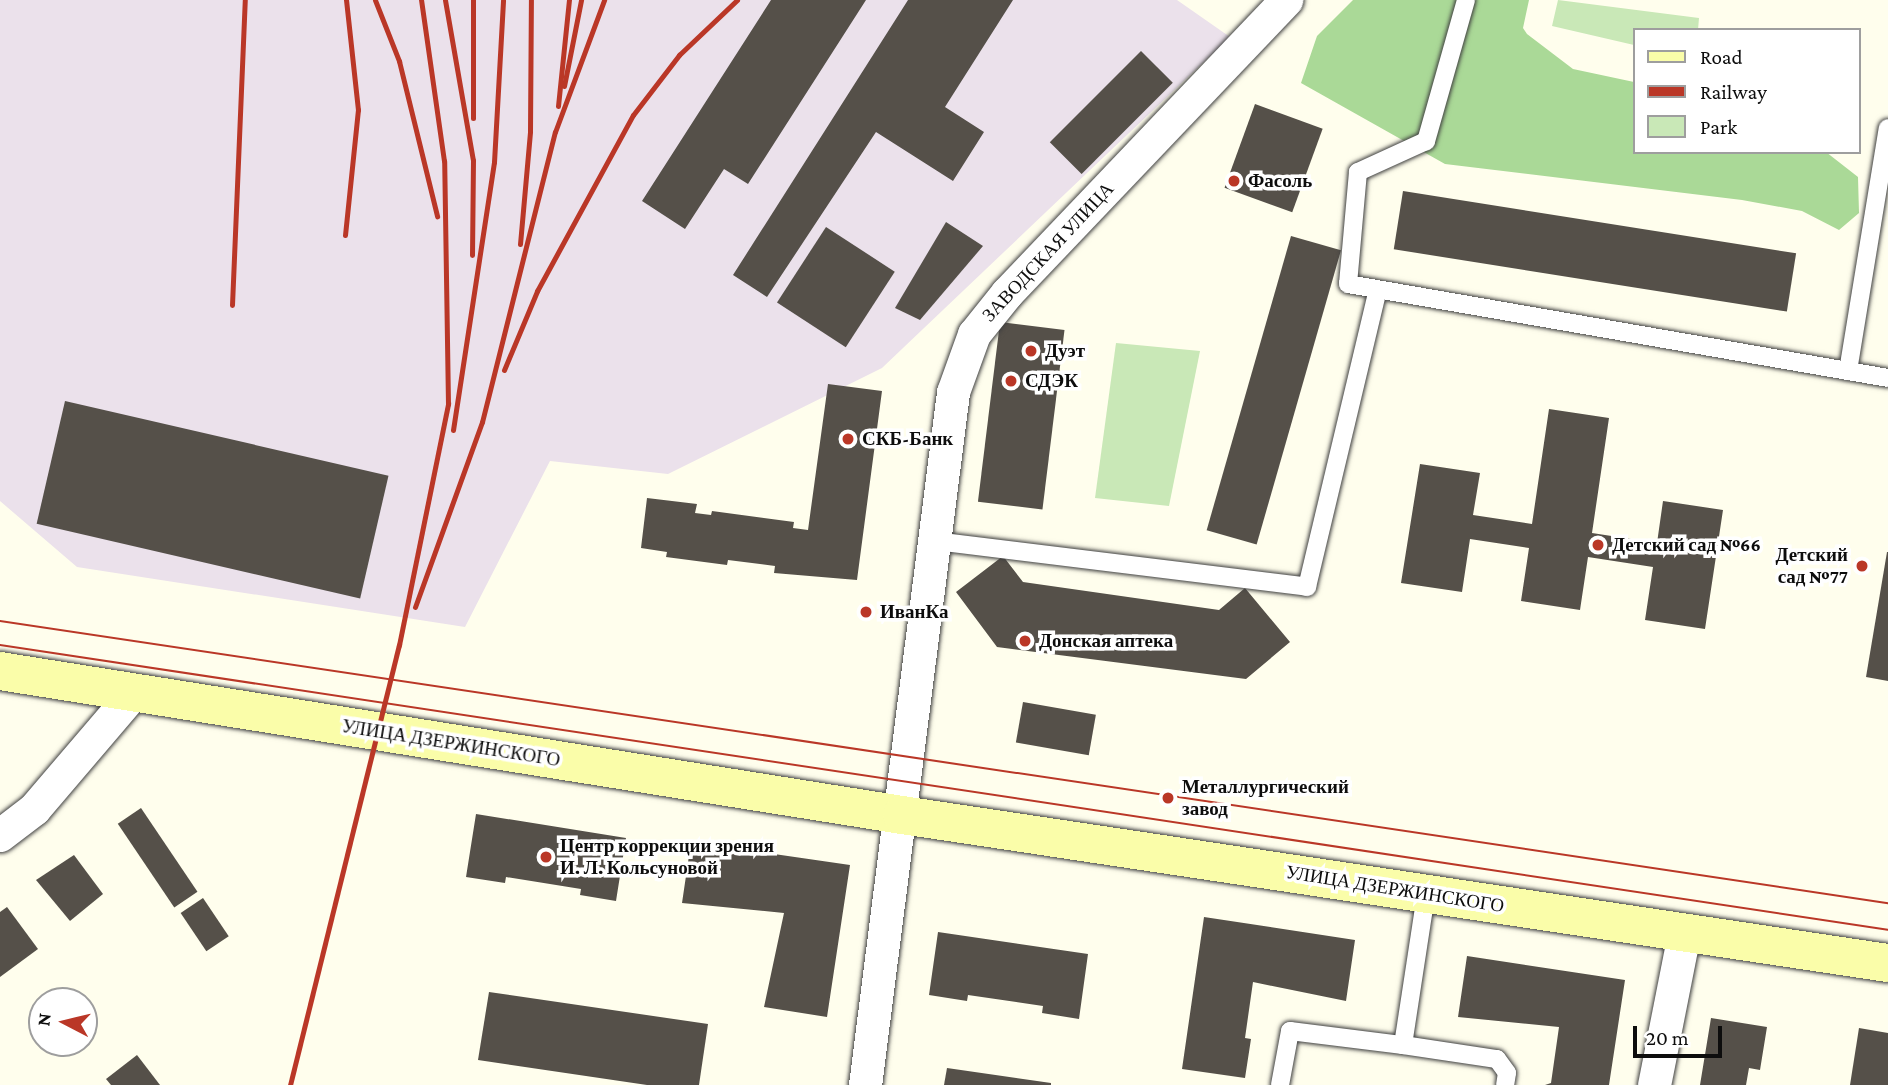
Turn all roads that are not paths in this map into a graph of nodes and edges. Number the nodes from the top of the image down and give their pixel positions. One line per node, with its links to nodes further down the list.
1 (1286, 0): 7 (street, ЗАВОДСКАЯ УЛИЦА)
2 (1466, 0): 4 (lane)
3 (1888, 128): 5 (lane)
4 (1378, 290): 5 (lane); 7 (lane)
5 (1848, 371): 6 (lane)
6 (1888, 378)
7 (935, 541): 10 (street, ЗАВОДСКАЯ УЛИЦА)
8 (0, 671): 9 (main road, УЛИЦА ДЗЕРЖИНСКОГО)
9 (134, 692): 10 (main road, УЛИЦА ДЗЕРЖИНСКОГО); 11 (street)
10 (902, 815): 12 (main road, УЛИЦА ДЗЕРЖИНСКОГО); 16 (street)
11 (0, 835)
12 (1426, 894): 13 (main road, УЛИЦА ДЗЕРЖИНСКОГО); 15 (lane)
13 (1684, 933): 14 (main road, УЛИЦА ДЗЕРЖИНСКОГО); 19 (street)
14 (1888, 963)
15 (1404, 1045): 17 (lane); 18 (lane)
16 (865, 1085)
17 (1280, 1085)
18 (1506, 1085)
19 (1654, 1085)

